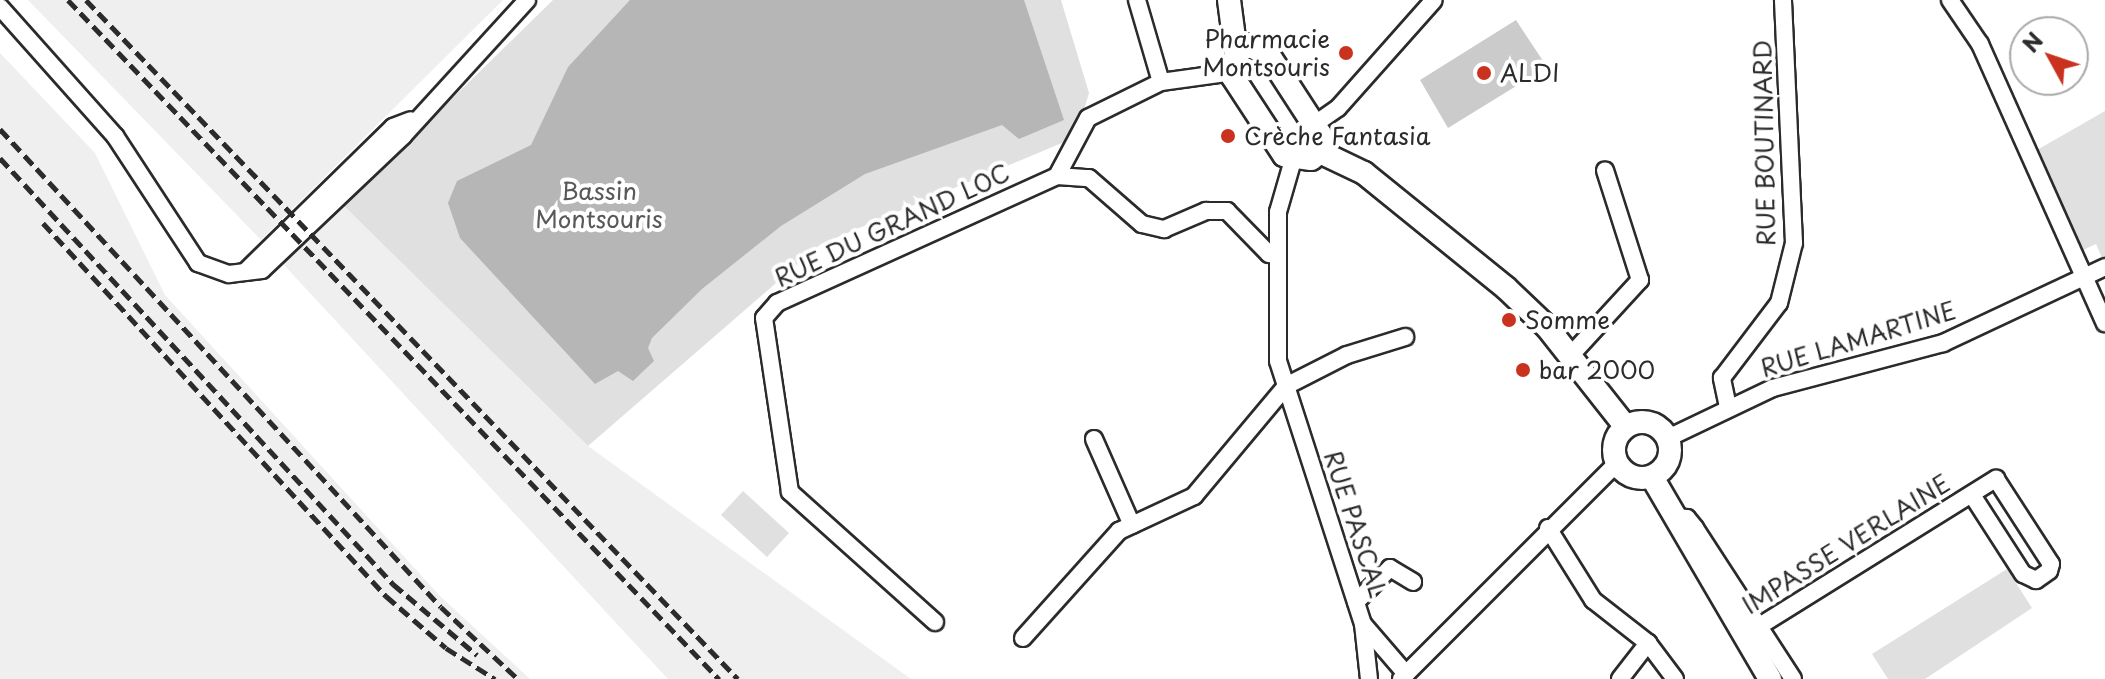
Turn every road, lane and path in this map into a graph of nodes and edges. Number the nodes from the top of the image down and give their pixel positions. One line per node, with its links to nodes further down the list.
1 (527, 0): 8 (street)
2 (1137, 0): 10 (street)
3 (1229, 0): 9 (street)
4 (1239, 0): 9 (street)
5 (1434, 0): 11 (street)
6 (1783, 0): 23 (street, RUE BOUTINARD)
7 (1950, 0): 18 (street)
8 (0, 7)
9 (1241, 57): 10 (street); 11 (street); 13 (street)
10 (1161, 82): 15 (street)
11 (1315, 124): 12 (street)
12 (1320, 152): 13 (street); 21 (street)
13 (1293, 160): 16 (street, RUE PASCAL)
14 (1605, 170): 21 (street)
15 (1057, 176): 16 (street); 34 (street, RUE DU GRAND LOC)
16 (1278, 255): 22 (street, RUE PASCAL)
17 (2105, 267): 18 (street, RUE LAMARTINE)
18 (2082, 279): 19 (street); 23 (street, RUE LAMARTINE)
19 (2105, 323)
20 (1405, 337): 22 (street)
21 (1571, 355): 24 (street)
22 (1286, 386): 30 (street); 33 (street, RUE PASCAL)
23 (1728, 407): 25 (street, RUE LAMARTINE)
24 (1626, 427): 25 (street); 27 (street)
25 (1668, 438): 28 (street)
26 (1094, 439): 30 (street)
27 (1617, 463): 28 (street); 31 (street)
28 (1652, 477): 36 (street)
29 (1972, 495): 29 (street, IMPASSE VERLAINE); 36 (street, IMPASSE VERLAINE)
30 (1132, 525): 37 (street)
31 (1548, 528): 38 (street); 39 (street)
32 (1413, 582): 33 (street)
33 (1356, 602): 35 (street, RUE PASCAL)
34 (935, 622)
35 (1363, 624): 39 (street); 40 (street, RUE PASCAL)
36 (1752, 630): 43 (street); 44 (street)
37 (1023, 638)
38 (1648, 643): 41 (street); 42 (street)
39 (1404, 676)
40 (1369, 679)
41 (1620, 679)
42 (1675, 679)
43 (1770, 679)
44 (1793, 679)

